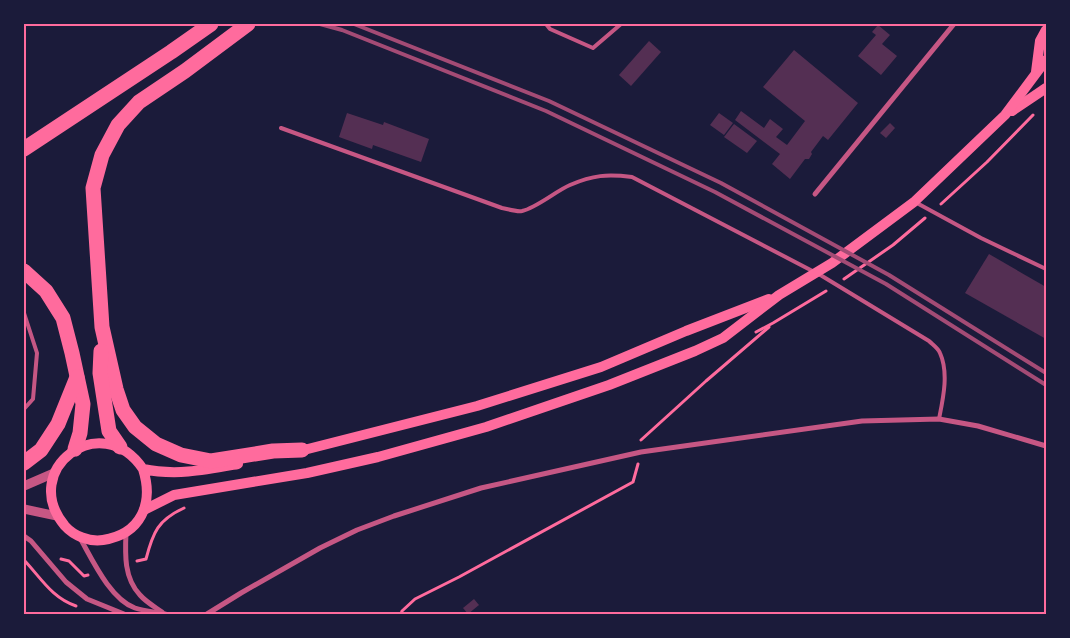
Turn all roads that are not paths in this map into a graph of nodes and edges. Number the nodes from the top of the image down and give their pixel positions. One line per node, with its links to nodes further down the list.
1 (210, 24): 12 (highway)
2 (248, 24): 19 (highway)
3 (546, 24): 4 (lane)
4 (621, 24)
5 (954, 24): 13 (street)
6 (1046, 30): 8 (main road)
7 (1046, 60): 8 (main road)
8 (1035, 76): 10 (main road)
9 (1046, 88): 10 (main road)
10 (1005, 115): 14 (main road)
11 (281, 128): 22 (lane)
12 (24, 149)
13 (816, 194)
14 (914, 202): 15 (lane); 17 (main road)
15 (1046, 270)
16 (24, 271): 20 (highway)
17 (779, 295): 26 (main road); 32 (main road)
18 (24, 313): 21 (lane)
19 (102, 327): 24 (highway); 26 (highway)
20 (77, 377): 25 (highway); 27 (highway)
21 (24, 409)
22 (939, 419): 23 (street); 39 (street)
23 (1046, 446)
24 (120, 447): 25 (main road); 28 (main road)
25 (75, 449): 29 (main road)
26 (302, 450): 28 (main road)
27 (24, 463)
28 (143, 469): 32 (main road)
29 (54, 474): 30 (street); 33 (main road)
30 (24, 486)
31 (24, 510): 33 (street)
32 (144, 510): 34 (main road)
33 (57, 516): 36 (main road)
34 (126, 532): 36 (main road); 38 (street)
35 (24, 536): 37 (street)
36 (79, 537): 38 (street)
37 (124, 614)
38 (165, 614)
39 (207, 614)

